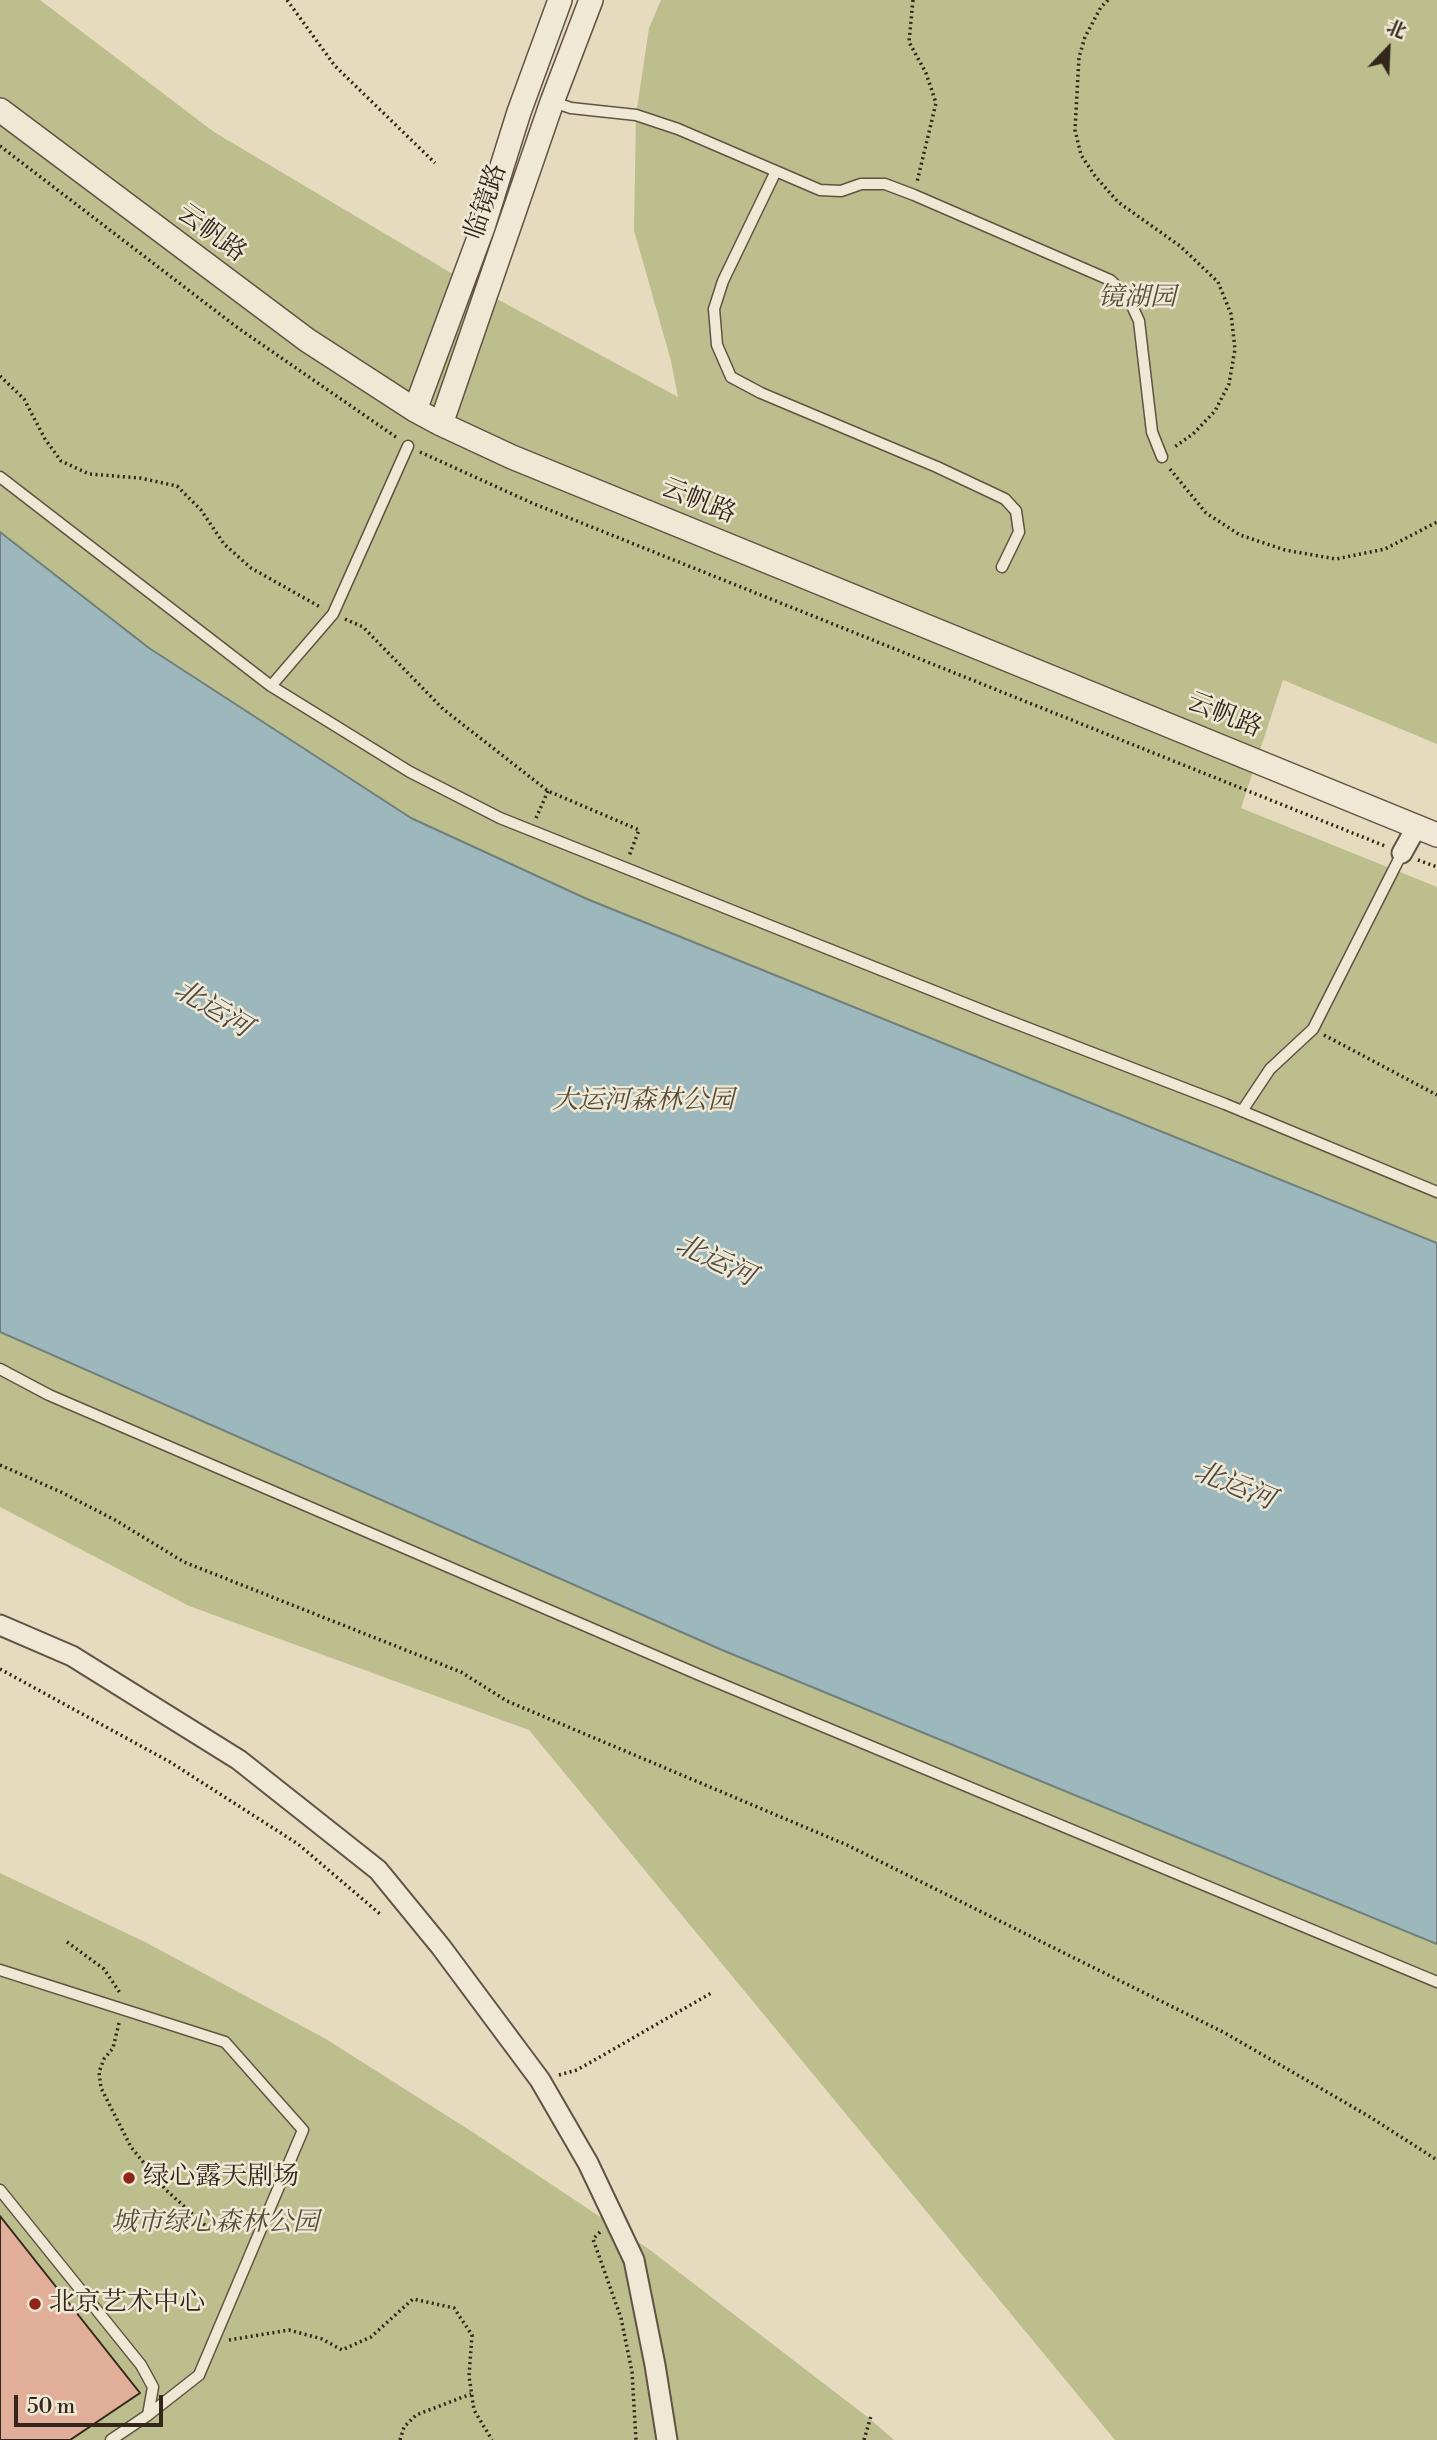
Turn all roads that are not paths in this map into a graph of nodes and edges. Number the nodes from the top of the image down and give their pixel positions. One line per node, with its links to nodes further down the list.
1 (560, 0): 6 (street, 临镜路)
2 (591, 0): 3 (street, 临镜路)
3 (552, 102): 5 (lane); 7 (street, 临镜路)
4 (0, 110): 6 (street, 云帆路)
5 (776, 171): 9 (lane); 11 (lane)
6 (415, 410): 7 (street, 云帆路)
7 (441, 424): 13 (street, 云帆路)
8 (408, 446): 12 (lane)
9 (1162, 457)
10 (0, 477): 12 (lane)
11 (1002, 567)
12 (271, 686): 15 (lane)
13 (1427, 831): 14 (street)
14 (1402, 853): 15 (lane)
15 (1242, 1111): 16 (lane)
16 (1437, 1192)
17 (0, 1369): 20 (lane)
18 (0, 1625): 24 (street)
19 (0, 1970): 22 (lane)
20 (1437, 1982)
21 (0, 2190): 22 (lane)
22 (148, 2415): 23 (lane)
23 (111, 2440)
24 (667, 2440)

